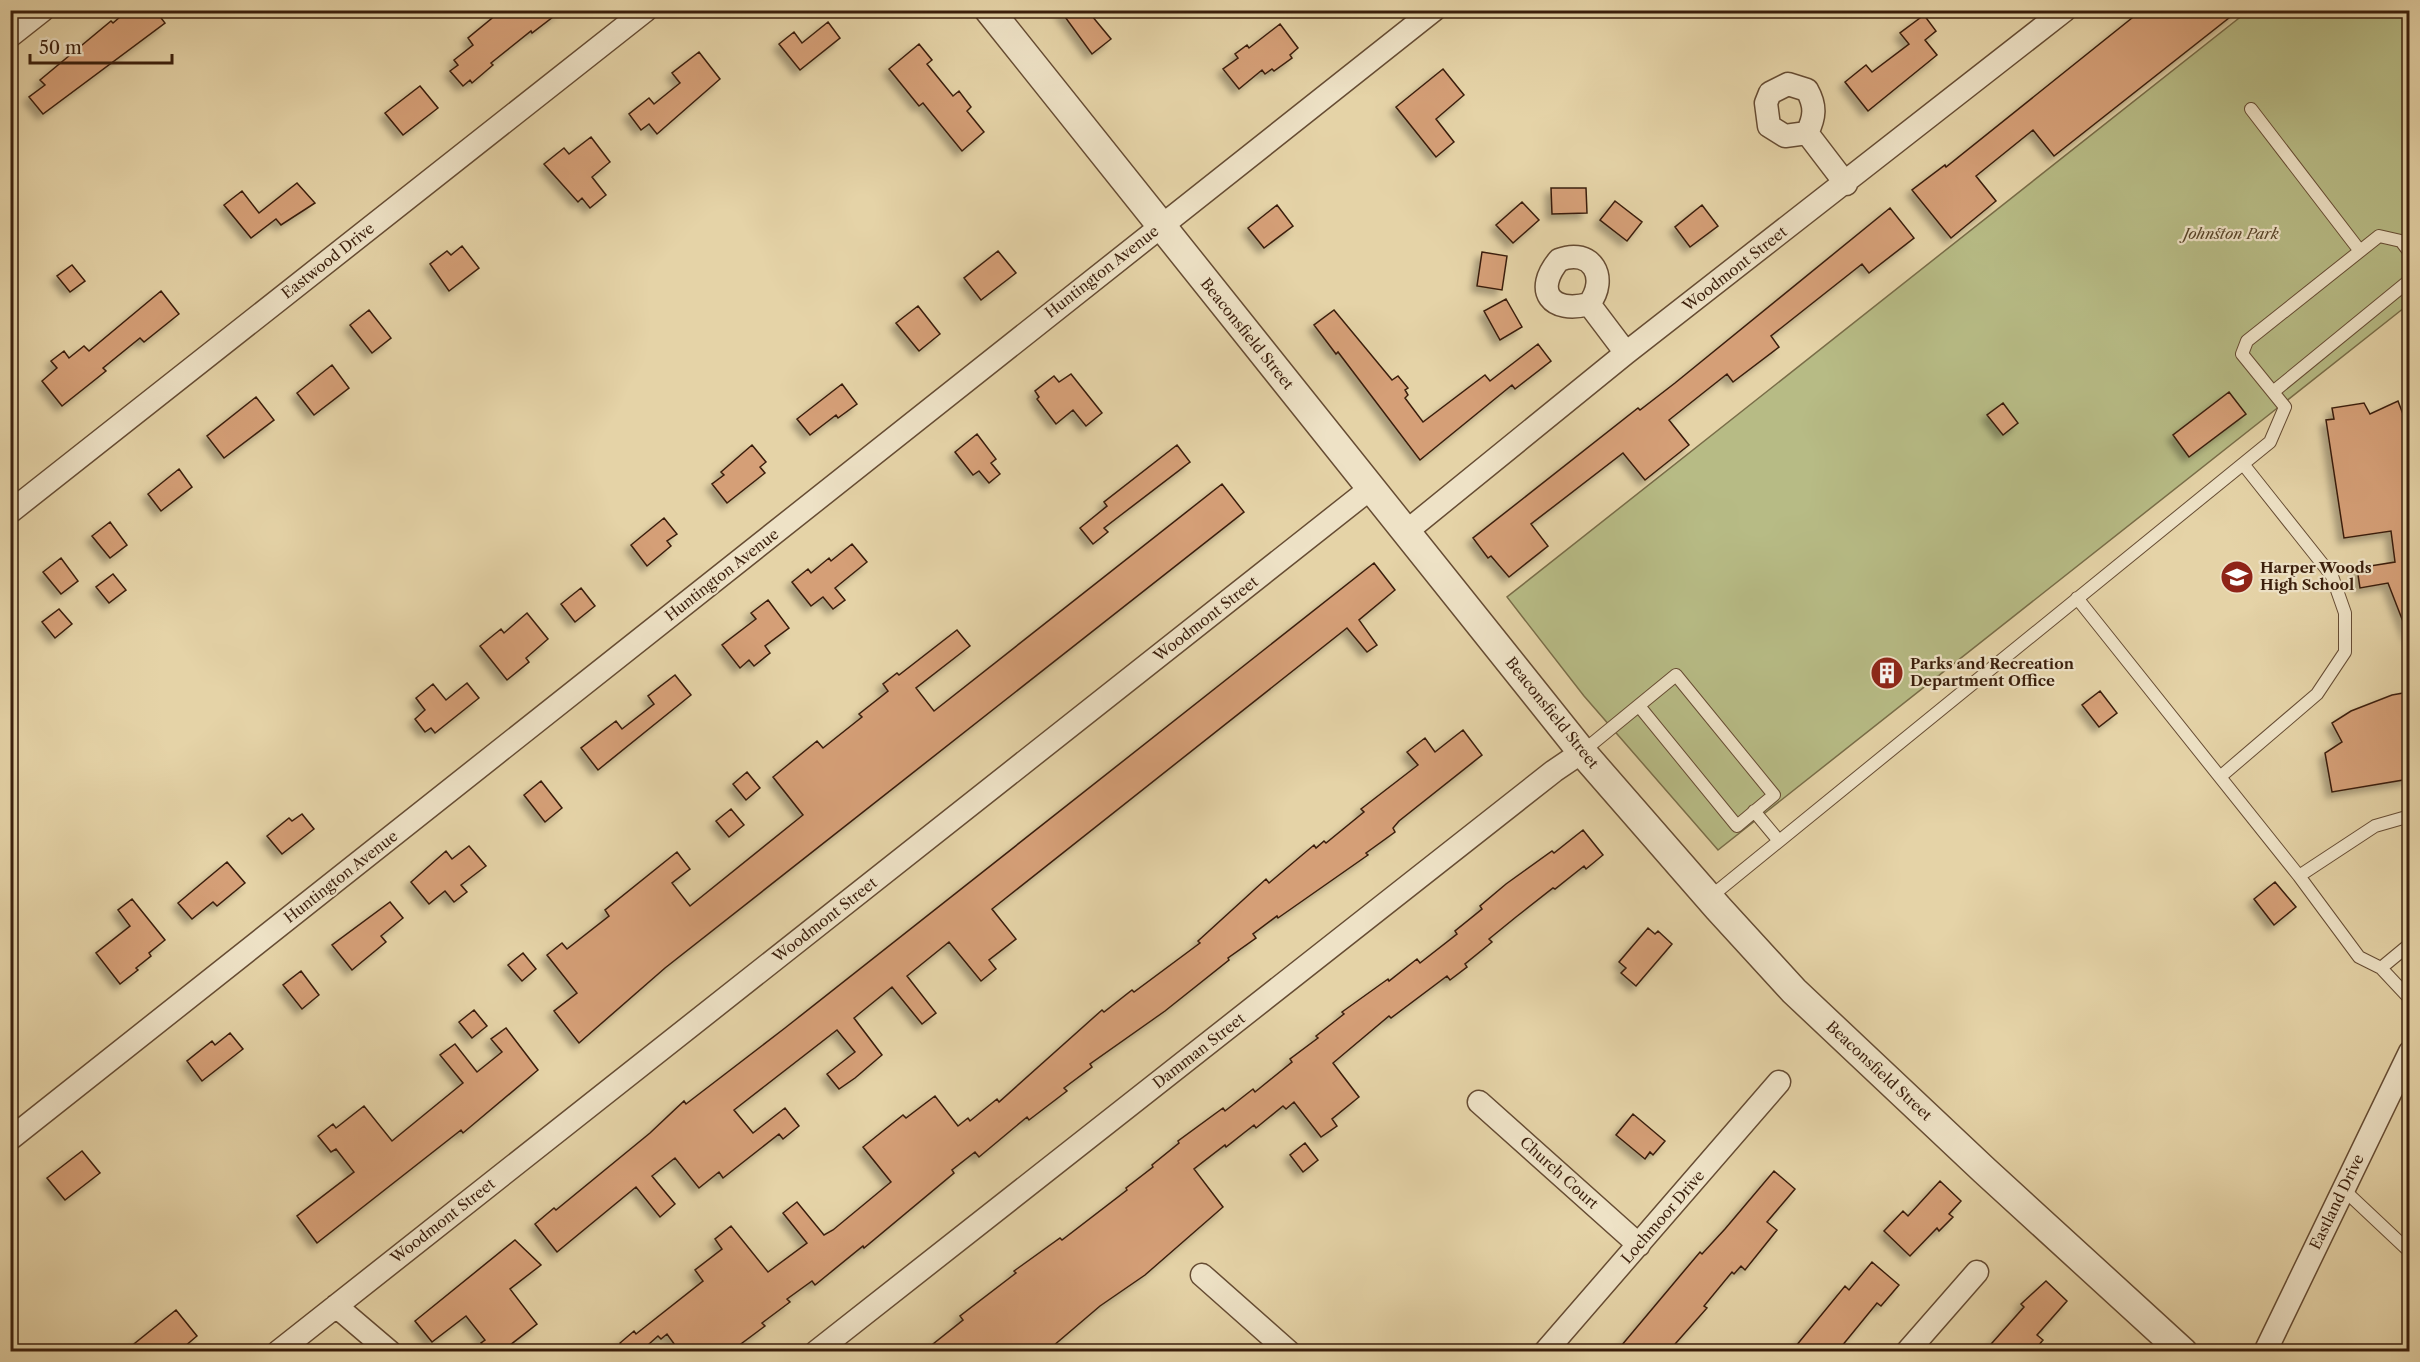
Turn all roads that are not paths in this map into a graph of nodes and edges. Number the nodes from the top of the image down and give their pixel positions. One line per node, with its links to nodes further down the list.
1 (43, 10): 6 (street)
2 (646, 10): 19 (street, Eastwood Drive)
3 (989, 10): 10 (street, Beaconsfield Street)
4 (1434, 10): 10 (street, Huntington Avenue)
5 (2063, 11): 9 (street, Woodmont Street)
6 (10, 36)
7 (2251, 109): 11 (lane)
8 (1807, 133): 9 (street)
9 (1846, 184): 15 (street, Woodmont Street)
10 (1160, 226): 18 (street, Beaconsfield Street); 36 (street, Huntington Avenue)
11 (2360, 252): 12 (lane); 16 (lane)
12 (2409, 253)
13 (2409, 280): 16 (lane)
14 (1589, 304): 15 (street)
15 (1626, 353): 20 (street, Woodmont Street)
16 (2272, 392): 17 (lane)
17 (2242, 464): 21 (lane); 24 (lane)
18 (1371, 488): 20 (street, Beaconsfield Street); 42 (street, Woodmont Street)
19 (10, 512)
20 (1407, 531): 23 (street, Beaconsfield Street)
21 (2077, 598): 24 (lane); 27 (lane)
22 (1639, 706): 23 (lane); 25 (lane); 25 (lane)
23 (1582, 752): 29 (street, Beaconsfield Street); 45 (street, Damman Street)
24 (2220, 777): 28 (lane)
25 (1754, 811): 27 (lane)
26 (2409, 816): 28 (lane)
27 (1779, 841): 29 (lane)
28 (2299, 876): 31 (lane)
29 (1709, 898): 49 (street, Beaconsfield Street)
30 (2409, 944): 31 (lane)
31 (2381, 968): 32 (lane)
32 (2409, 999)
33 (2409, 1052): 37 (street, Eastland Drive)
34 (1779, 1083): 38 (street, Lochmoor Drive)
35 (1479, 1102): 38 (street, Church Court)
36 (10, 1139)
37 (2343, 1189): 39 (lane); 50 (street, Eastland Drive)
38 (1639, 1245): 47 (street, Lochmoor Drive)
39 (2409, 1252)
40 (1977, 1272): 48 (street)
41 (1202, 1275): 46 (street)
42 (336, 1306): 43 (street, Woodmont Street); 44 (street)
43 (278, 1352)
44 (390, 1352)
45 (816, 1352)
46 (1289, 1352)
47 (1545, 1352)
48 (1907, 1352)
49 (2183, 1352)
50 (2265, 1352)

